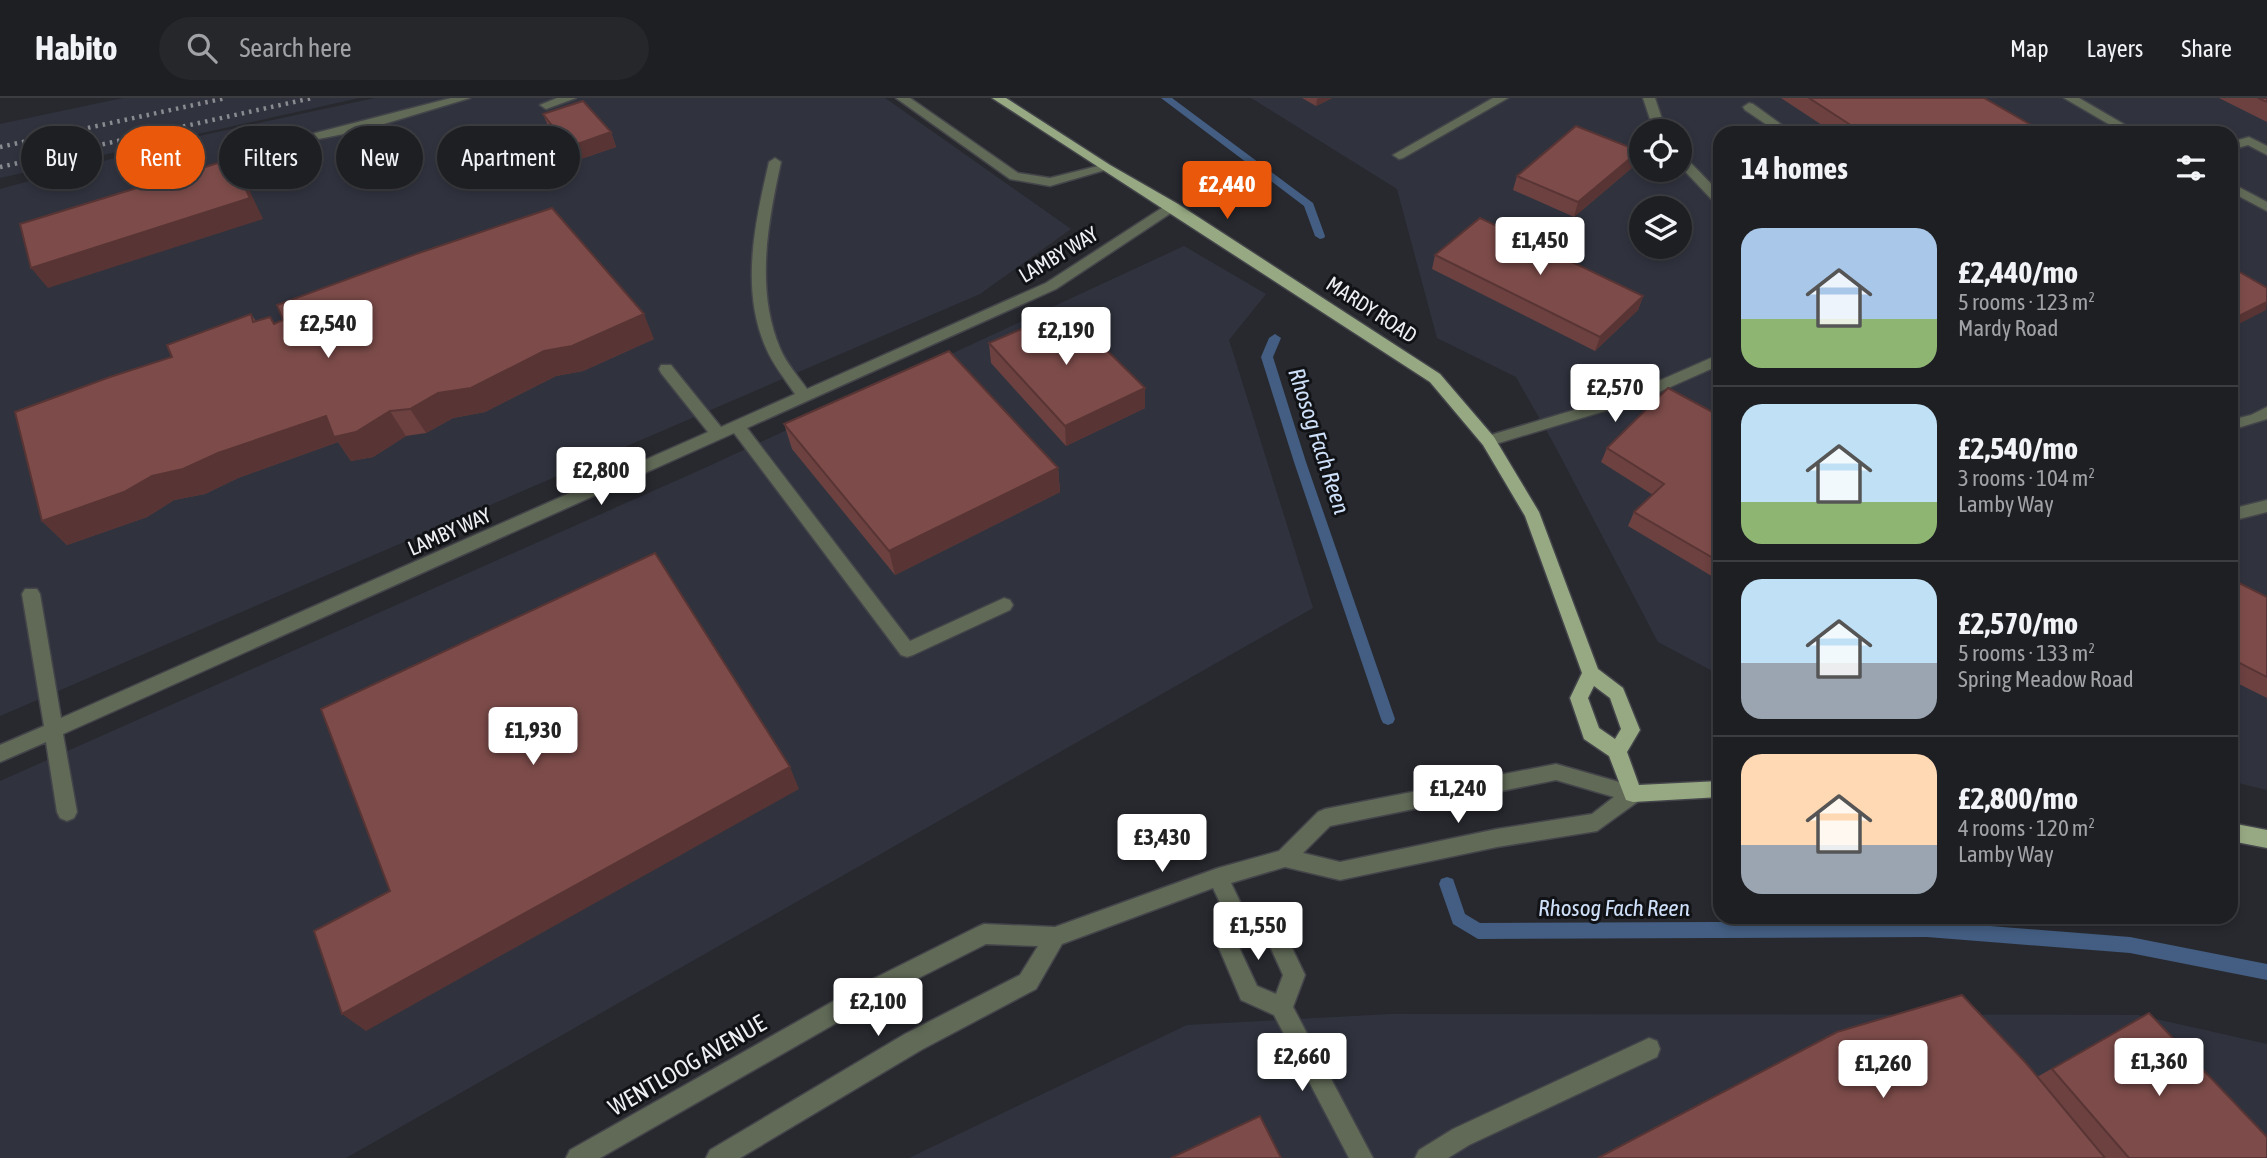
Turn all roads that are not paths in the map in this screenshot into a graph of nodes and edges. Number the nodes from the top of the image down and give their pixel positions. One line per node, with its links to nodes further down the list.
1 (464, 98): 13 (street)
2 (570, 98): 8 (street)
3 (902, 98): 18 (street)
4 (998, 98): 18 (main road, MARDY ROAD)
5 (1501, 98): 16 (street)
6 (1649, 98): 10 (street)
7 (2070, 98): 12 (street)
8 (546, 105)
9 (1749, 107): 11 (street)
10 (1656, 119)
11 (1777, 126)
12 (2120, 126)
13 (322, 134)
14 (2238, 144): 15 (street)
15 (2267, 151)
16 (1399, 155)
17 (775, 162): 26 (street)
18 (1106, 168): 22 (main road, MARDY ROAD)
19 (1692, 171): 21 (street)
20 (2238, 191): 23 (street)
21 (1713, 193)
22 (1173, 206): 26 (street, LAMBY WAY); 31 (main road, MARDY ROAD)
23 (2267, 207)
24 (1713, 363): 31 (street)
25 (666, 369): 30 (street)
26 (804, 397): 29 (street, LAMBY WAY)
27 (2267, 412): 28 (street)
28 (2238, 423)
29 (737, 426): 30 (street, LAMBY WAY); 35 (street)
30 (719, 435): 37 (street, LAMBY WAY)
31 (1489, 441): 36 (main road, MARDY ROAD)
32 (2267, 506): 33 (street)
33 (2238, 513)
34 (31, 594): 37 (street)
35 (1004, 605)
36 (1591, 673): 38 (main road); 38 (main road, MARDY ROAD)
37 (53, 731): 39 (street, LAMBY WAY); 42 (street)
38 (1617, 751): 41 (main road)
39 (0, 754)
40 (1713, 789): 41 (main road, WENTLOOG AVENUE)
41 (1633, 794): 45 (street, WENTLOOG AVENUE); 45 (street, WENTLOOG AVENUE)
42 (67, 812)
43 (2238, 833): 44 (main road)
44 (2267, 839)
45 (1285, 858): 46 (street, WENTLOOG AVENUE)
46 (1218, 877): 47 (street); 48 (street, WENTLOOG AVENUE)
47 (1235, 913): 49 (street); 49 (street)
48 (1055, 937): 51 (street, WENTLOOG AVENUE); 52 (street)
49 (1282, 1008): 53 (street)
50 (1649, 1049): 54 (street)
51 (578, 1158)
52 (718, 1158)
53 (1361, 1158)
54 (1427, 1158)

